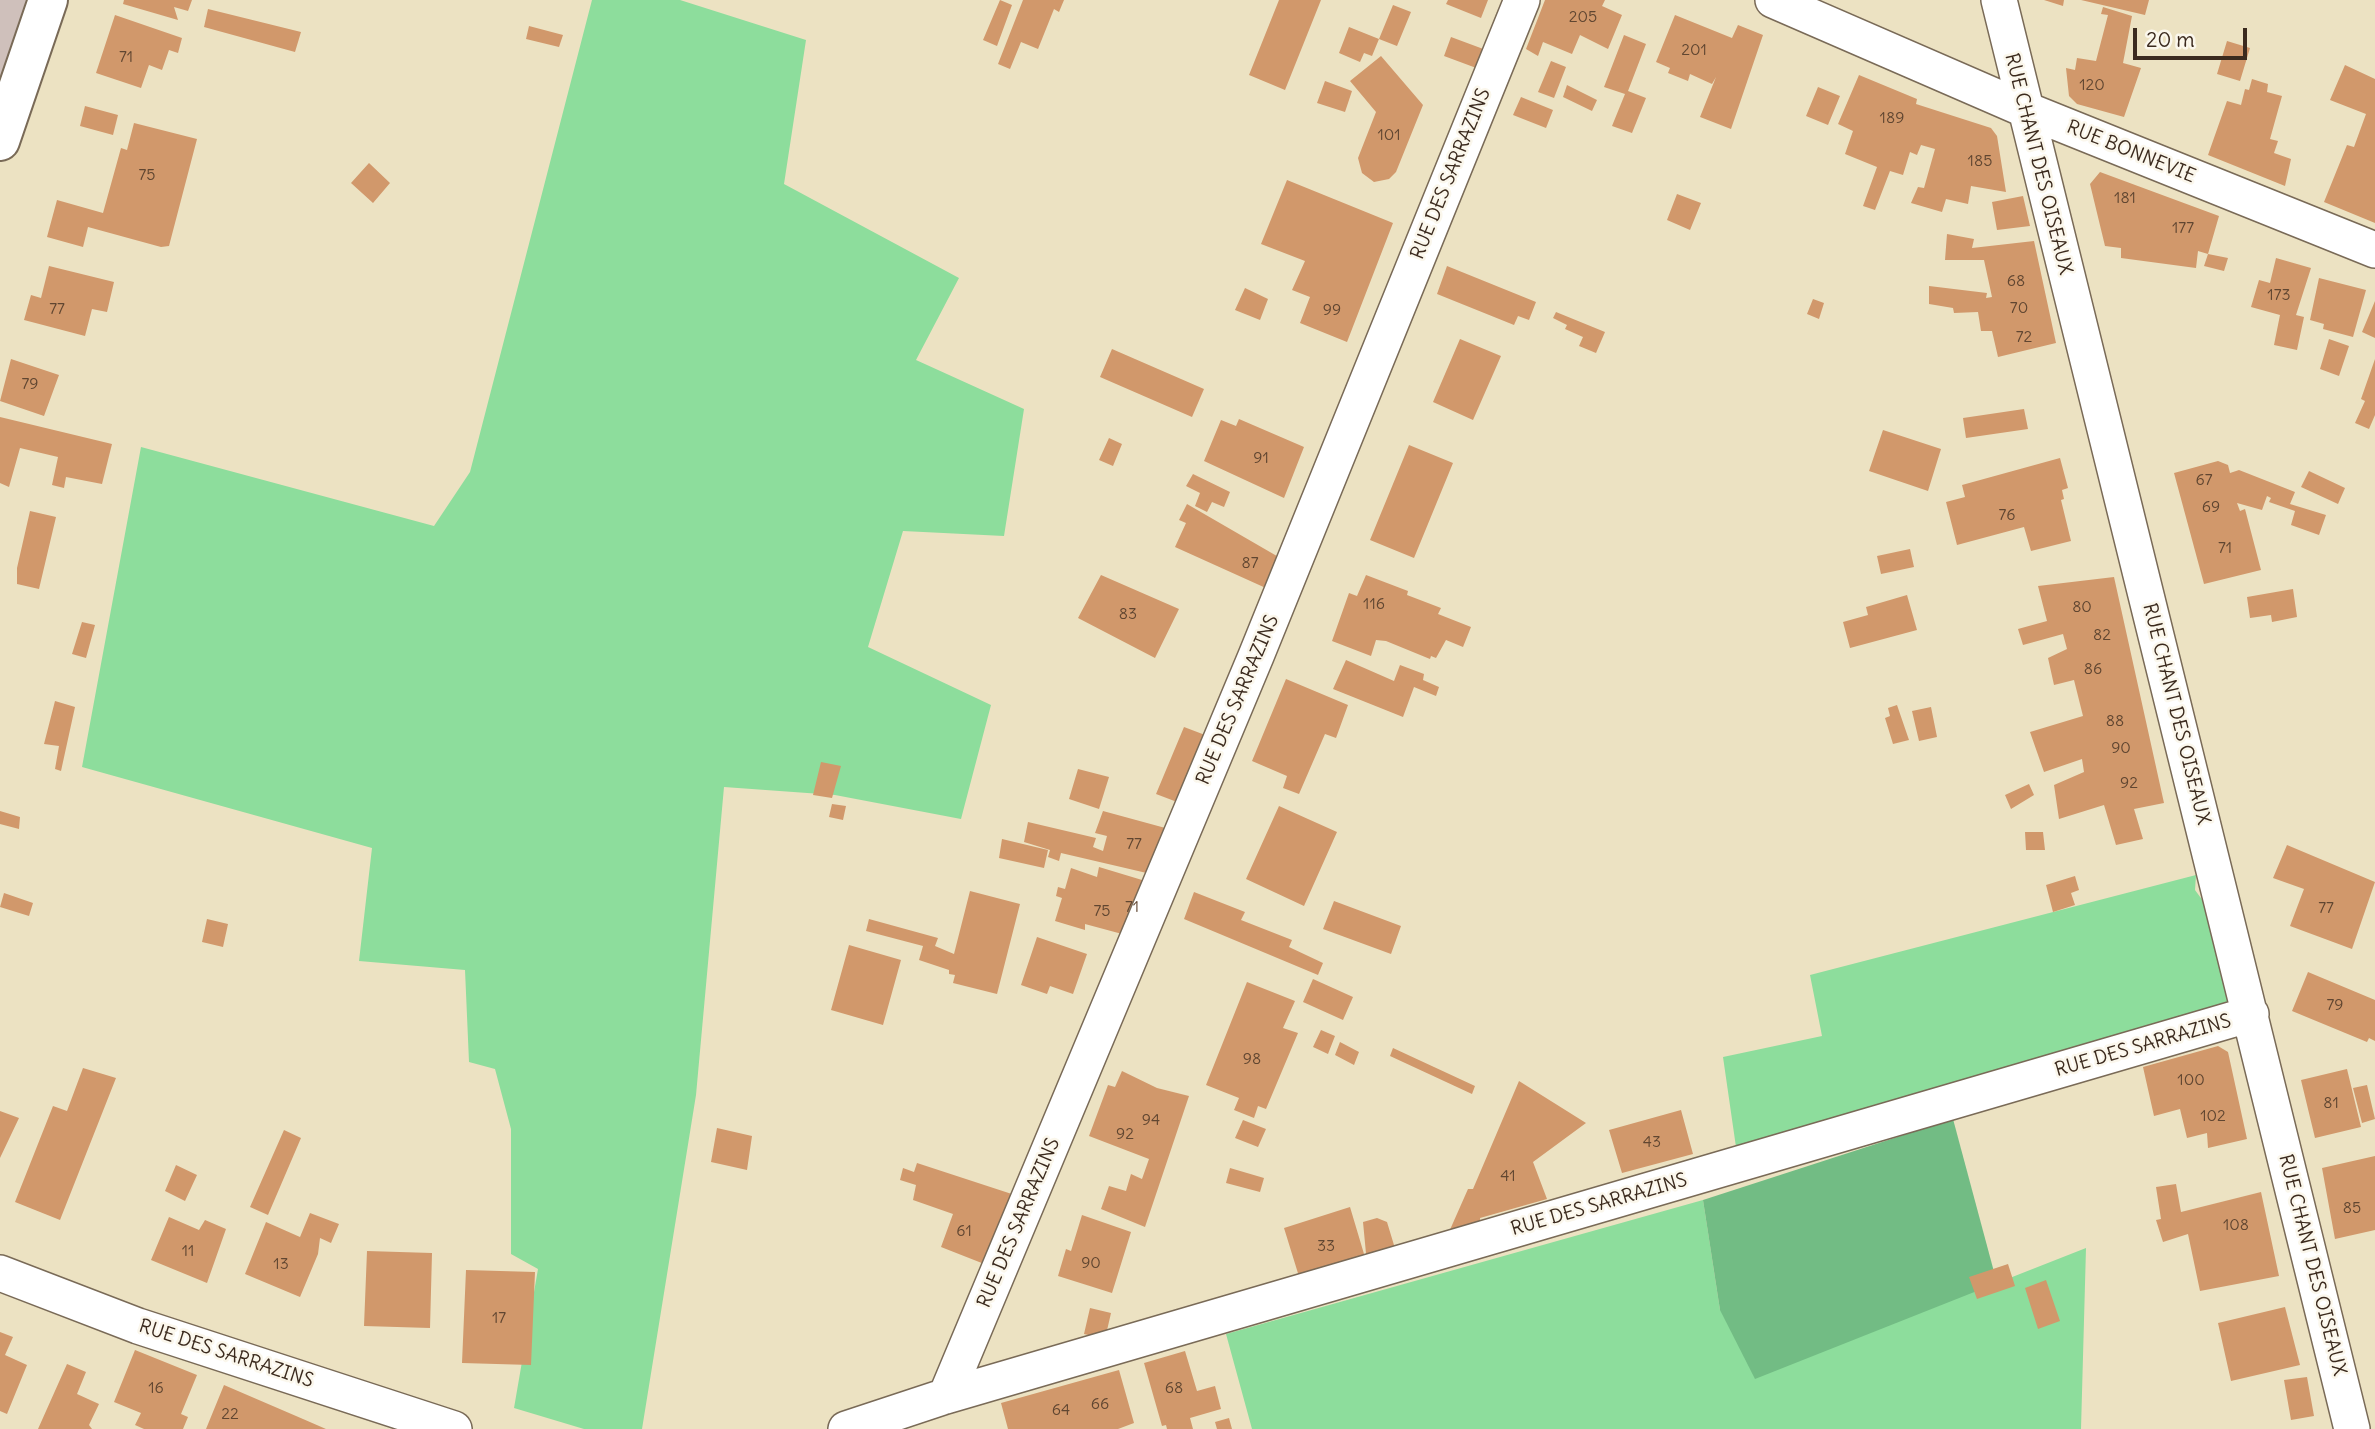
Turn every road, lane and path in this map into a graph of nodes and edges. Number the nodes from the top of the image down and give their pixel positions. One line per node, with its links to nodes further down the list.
1 (48, 0): 6 (street)
2 (1522, 0): 10 (street, RUE DES SARRAZINS)
3 (1773, 0): 5 (street, RUE BONNEVIE)
4 (1999, 0): 5 (street, RUE CHANT DES OISEAUX)
5 (2024, 109): 7 (street, RUE BONNEVIE); 8 (street, RUE CHANT DES OISEAUX)
6 (0, 141)
7 (2375, 250)
8 (2251, 1014): 10 (street, RUE DES SARRAZINS); 13 (street, RUE CHANT DES OISEAUX)
9 (0, 1273): 11 (street, RUE DES SARRAZINS)
10 (946, 1396): 12 (street, RUE DES SARRAZINS)
11 (454, 1429)
12 (846, 1429)
13 (2352, 1429)

